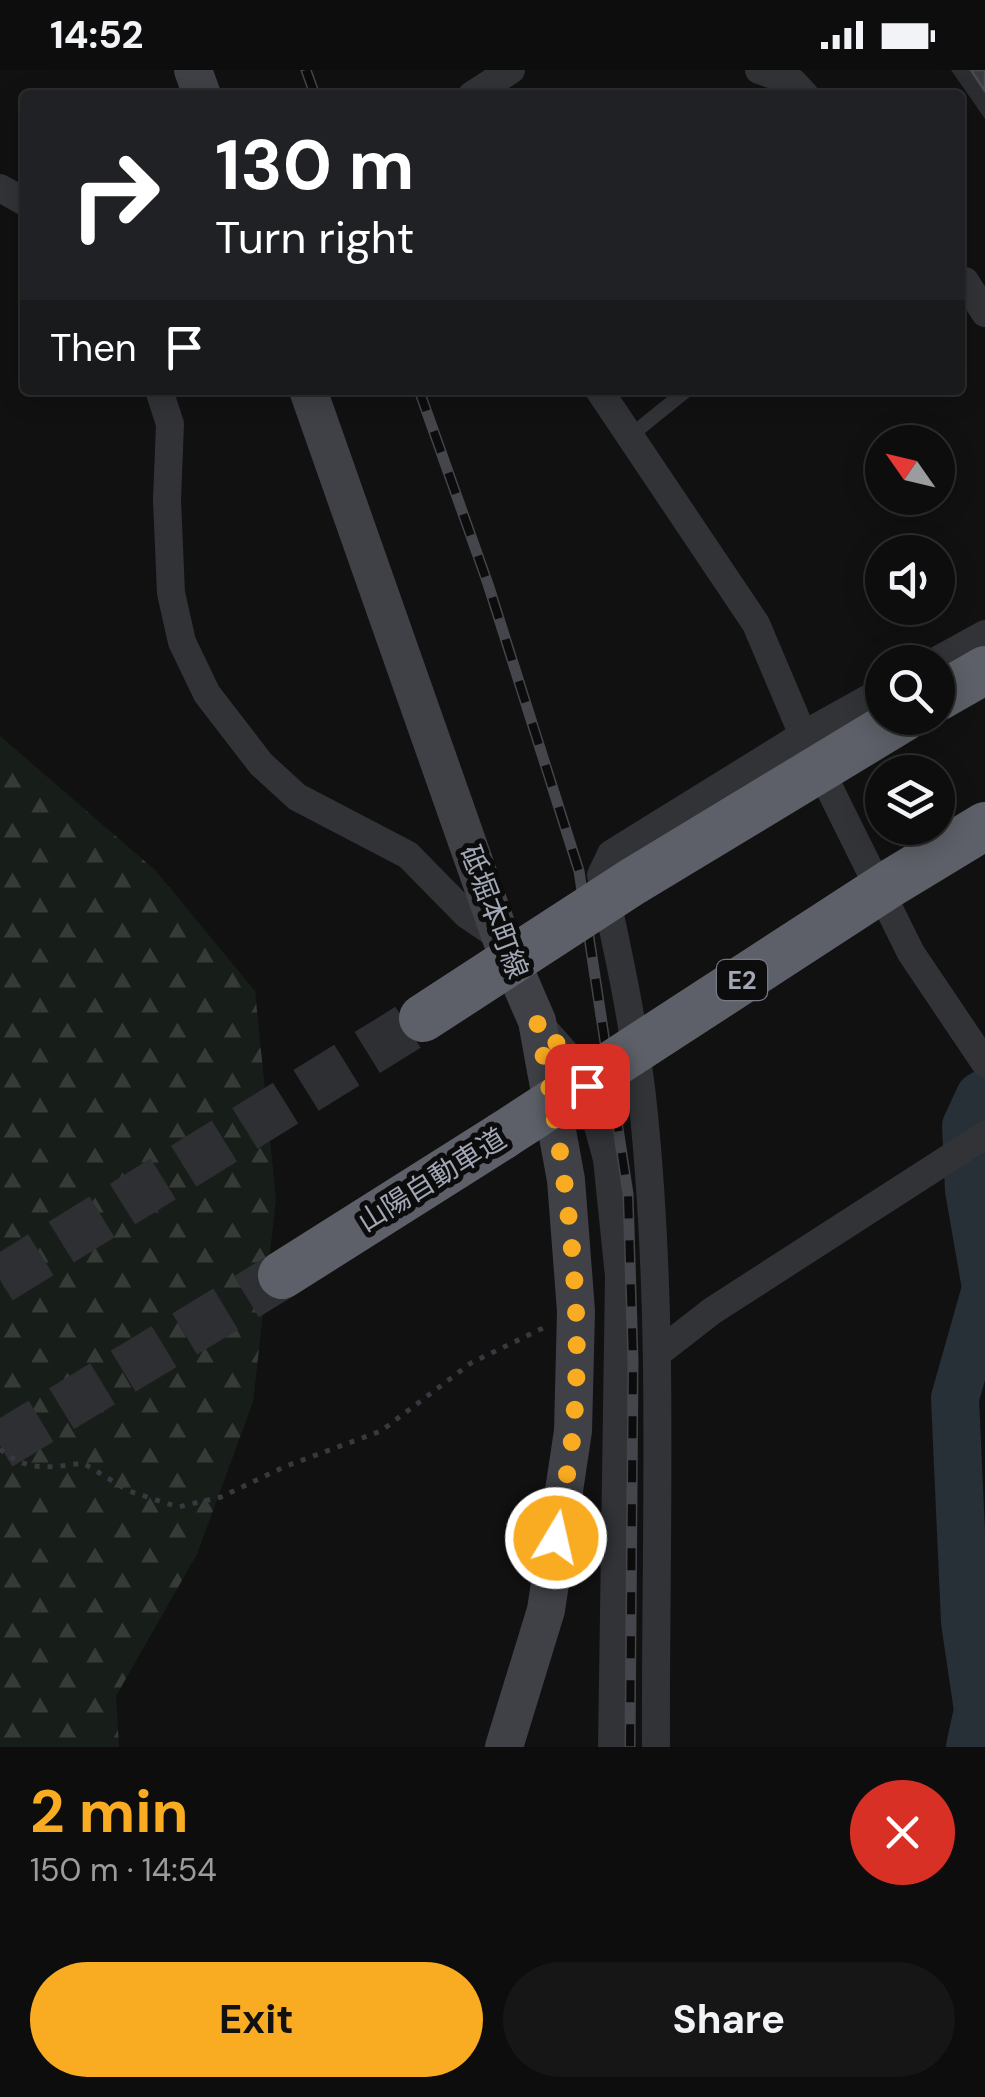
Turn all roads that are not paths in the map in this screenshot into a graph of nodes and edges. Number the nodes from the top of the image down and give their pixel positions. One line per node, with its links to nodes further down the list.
1 (510, 70): 3 (street)
2 (759, 70): 4 (street)
3 (480, 90)
4 (800, 90)
5 (965, 281): 6 (street)
6 (985, 313)
7 (161, 395): 20 (street)
8 (310, 395): 20 (main road, 砥堀本町線)
9 (602, 395): 11 (street)
10 (680, 395): 11 (lane)
11 (630, 436): 17 (street)
12 (985, 634): 13 (street)
13 (955, 650)
14 (985, 670): 15 (highway)
15 (955, 688)
16 (865, 700): 17 (street)
17 (803, 735): 23 (street); 26 (street)
18 (874, 735): 21 (highway, bridge)
19 (985, 826): 25 (highway, 山陽自動車道 / E2, bridge)
20 (502, 938): 22 (main road, 砥堀本町線)
21 (422, 1018)
22 (537, 1021): 27 (main road, 砥堀本町線); 28 (street)
23 (983, 1060)
24 (984, 1136): 26 (street)
25 (282, 1274)
26 (658, 1354): 29 (street)
27 (511, 1741)
28 (612, 1747)
29 (656, 1747)

